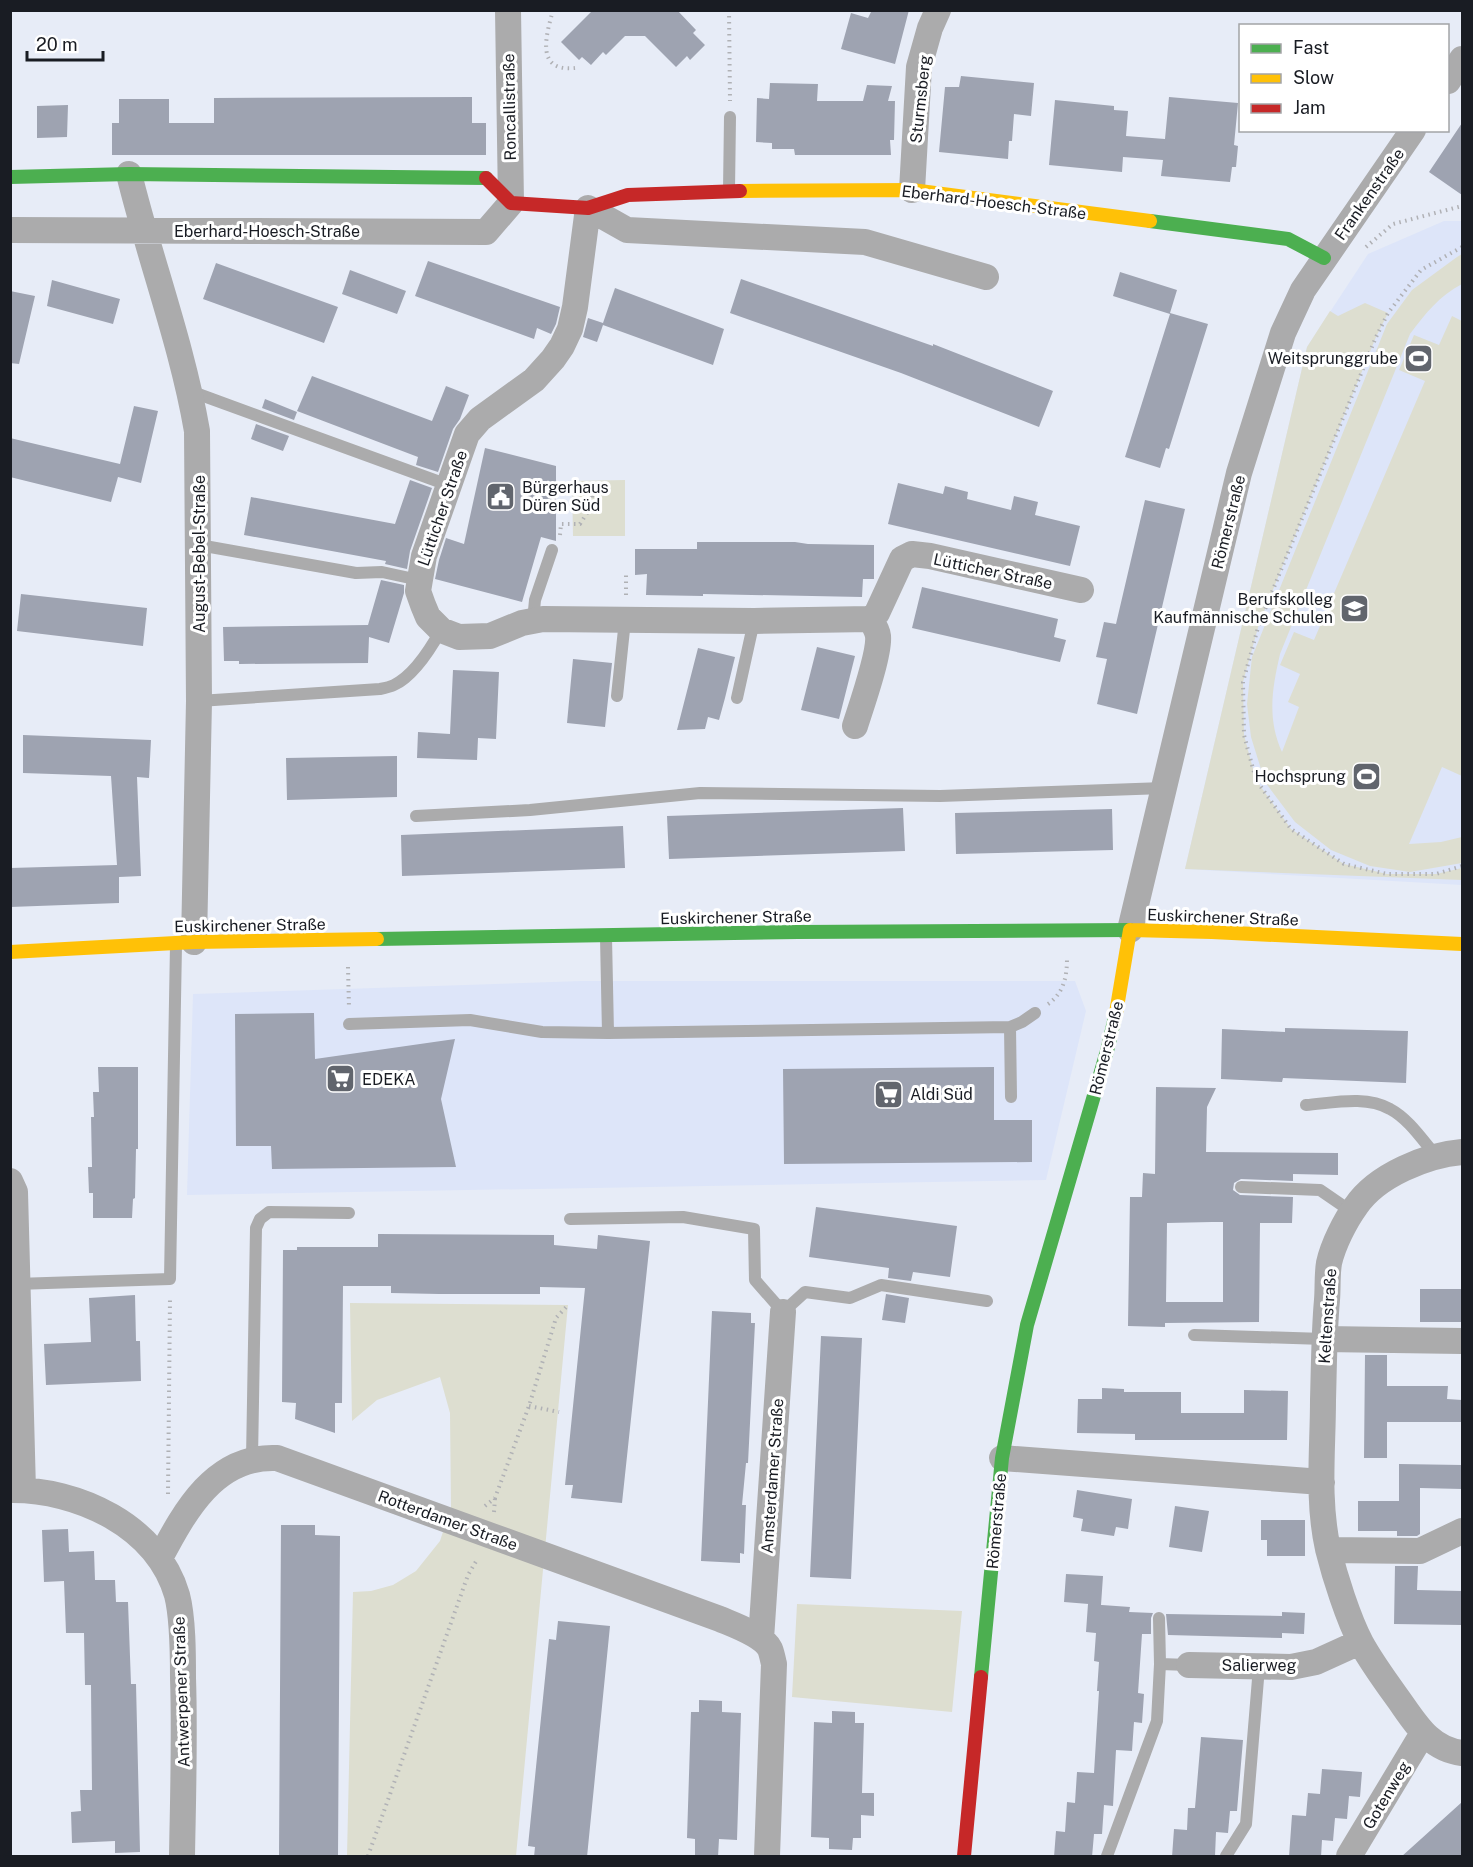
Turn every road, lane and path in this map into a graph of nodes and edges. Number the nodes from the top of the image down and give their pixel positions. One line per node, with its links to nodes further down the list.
1 (508, 10): 14 (street, Roncallistraße)
2 (553, 10): 6 (path)
3 (729, 10): 8 (path)
4 (938, 10): 12 (street, Sturmsberg)
5 (1462, 59): 7 (street)
6 (575, 68)
7 (1449, 79)
8 (730, 117): 13 (lane)
9 (1412, 132): 21 (street, Frankenstraße)
10 (129, 174): 11 (street); 14 (street); 18 (street, August-Bebel-Straße)
11 (11, 176)
12 (912, 190): 13 (street, Eberhard-Hoesch-Straße); 21 (street, Eberhard-Hoesch-Straße)
13 (729, 191): 16 (street, Eberhard-Hoesch-Straße)
14 (511, 203): 16 (street, Eberhard-Hoesch-Straße); 18 (street, Eberhard-Hoesch-Straße)
15 (1462, 206): 20 (path)
16 (588, 208): 22 (street, Eberhard-Hoesch-Straße); 24 (street, Lütticher Straße)
17 (10, 230): 18 (street, Eberhard-Hoesch-Straße)
18 (143, 230): 23 (street, August-Bebel-Straße)
19 (1462, 247): 41 (path)
20 (1358, 253)
21 (1324, 258): 39 (street, Römerstraße)
22 (986, 277)
23 (190, 392): 24 (lane); 26 (street, August-Bebel-Straße)
24 (448, 485): 28 (street, Lütticher Straße)
25 (592, 486): 27 (path)
26 (199, 545): 28 (lane); 37 (street, August-Bebel-Straße)
27 (552, 550): 33 (lane)
28 (419, 580): 34 (street, Lütticher Straße)
29 (1081, 590): 30 (street, Lütticher Straße)
30 (870, 619): 32 (street); 38 (street)
31 (625, 620): 32 (street); 33 (street); 35 (lane)
32 (754, 621): 36 (lane)
33 (522, 623): 34 (street)
34 (441, 630): 37 (lane)
35 (617, 696)
36 (737, 698)
37 (199, 700): 44 (street, August-Bebel-Straße)
38 (855, 726)
39 (1164, 788): 40 (lane); 42 (street, Römerstraße)
40 (416, 816)
41 (1462, 866)
42 (1130, 930): 43 (street, Euskirchener Straße); 45 (street, Euskirchener Straße); 74 (street, Römerstraße)
43 (606, 935): 44 (street, Euskirchener Straße); 54 (lane)
44 (185, 943): 46 (street, Euskirchener Straße); 64 (lane)
45 (1462, 944)
46 (10, 951)
47 (1067, 976): 49 (path)
48 (348, 989): 50 (path)
49 (1059, 995)
50 (349, 1006)
51 (1035, 1013): 53 (lane)
52 (349, 1024): 54 (lane)
53 (1010, 1027): 54 (lane); 55 (lane)
54 (608, 1033)
55 (1011, 1097)
56 (1306, 1105): 58 (lane)
57 (1462, 1152): 58 (street, Keltenstraße)
58 (1437, 1157): 61 (street, Keltenstraße)
59 (10, 1182): 65 (street)
60 (1241, 1187): 61 (lane)
61 (1352, 1212): 70 (street, Keltenstraße)
62 (349, 1213): 75 (lane)
63 (570, 1219): 68 (lane)
64 (170, 1279): 65 (lane); 78 (path)
65 (16, 1284): 77 (street)
66 (987, 1301): 68 (lane)
67 (568, 1305): 72 (path)
68 (783, 1312): 87 (street, Amsterdamer Straße)
69 (1194, 1335): 70 (lane)
70 (1324, 1339): 71 (street); 76 (street, Keltenstraße)
71 (1462, 1341)
72 (529, 1406): 73 (path); 79 (path)
73 (559, 1412)
74 (1002, 1458): 76 (street); 96 (street, Römerstraße)
75 (252, 1459): 80 (street, Rotterdamer Straße); 84 (street, Rotterdamer Straße)
76 (1322, 1482): 83 (street, Keltenstraße)
77 (17, 1490): 84 (street, Antwerpener Straße)
78 (168, 1497)
79 (495, 1498): 80 (path); 82 (path)
80 (462, 1525): 82 (street, Rotterdamer Straße)
81 (1462, 1531): 83 (street)
82 (491, 1536): 87 (street, Rotterdamer Straße); 94 (path)
83 (1329, 1550): 86 (street, Keltenstraße)
84 (160, 1558): 93 (street, Antwerpener Straße)
85 (1159, 1618): 88 (lane)
86 (1360, 1642): 90 (street, Salierweg); 91 (street, Keltenstraße)
87 (765, 1644): 95 (street, Amsterdamer Straße)
88 (1160, 1664): 89 (lane); 97 (lane)
89 (1189, 1665): 90 (street, Salierweg)
90 (1259, 1667): 98 (lane)
91 (1423, 1733): 92 (street, Keltenstraße); 99 (street, Gotenweg)
92 (1462, 1753)
93 (182, 1857)
94 (368, 1857)
95 (768, 1857)
96 (964, 1857)
97 (1107, 1857)
98 (1226, 1857)
99 (1349, 1857)

